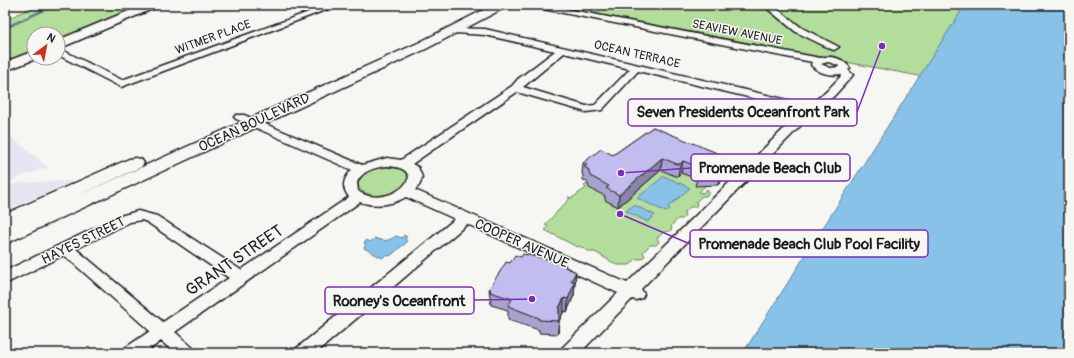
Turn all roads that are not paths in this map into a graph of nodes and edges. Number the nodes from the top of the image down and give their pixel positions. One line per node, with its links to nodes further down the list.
1 (153, 5): 10 (main road)
2 (335, 5): 13 (street, WITMER PLACE)
3 (484, 5): 19 (main road, OCEAN BOULEVARD)
4 (502, 5): 9 (main road, OCEAN BOULEVARD)
5 (533, 5): 8 (street, SEAVIEW AVENUE)
6 (585, 5): 8 (street)
7 (767, 5): 11 (street)
8 (576, 12): 18 (street, SEAVIEW AVENUE)
9 (456, 30): 12 (street, OCEAN TERRACE); 19 (main road, OCEAN BOULEVARD)
10 (66, 42)
11 (834, 46)
12 (562, 50): 16 (street, OCEAN TERRACE); 17 (street)
13 (66, 55)
14 (26, 58): 15 (main road)
15 (5, 67)
16 (636, 68): 17 (street); 18 (street, OCEAN TERRACE)
17 (516, 88): 20 (street)
18 (811, 109): 30 (street)
19 (246, 120): 21 (street); 25 (main road, OCEAN BOULEVARD); 26 (main road, OCEAN BOULEVARD)
20 (404, 164): 21 (street); 22 (street)
21 (361, 170): 23 (street)
22 (407, 192): 23 (street); 24 (street, COOPER AVENUE)
23 (359, 198): 29 (street, GRANT STREET)
24 (465, 218): 30 (street, COOPER AVENUE); 34 (street)
25 (5, 222)
26 (5, 237)
27 (65, 248): 28 (street, HAYES STREET); 29 (street, HAYES STREET); 31 (street)
28 (5, 278)
29 (241, 278): 31 (street, GRANT STREET)
30 (633, 292): 35 (street)
31 (162, 332): 32 (street, GRANT STREET); 33 (street)
32 (131, 353)
33 (187, 353)
34 (303, 353)
35 (568, 353)

